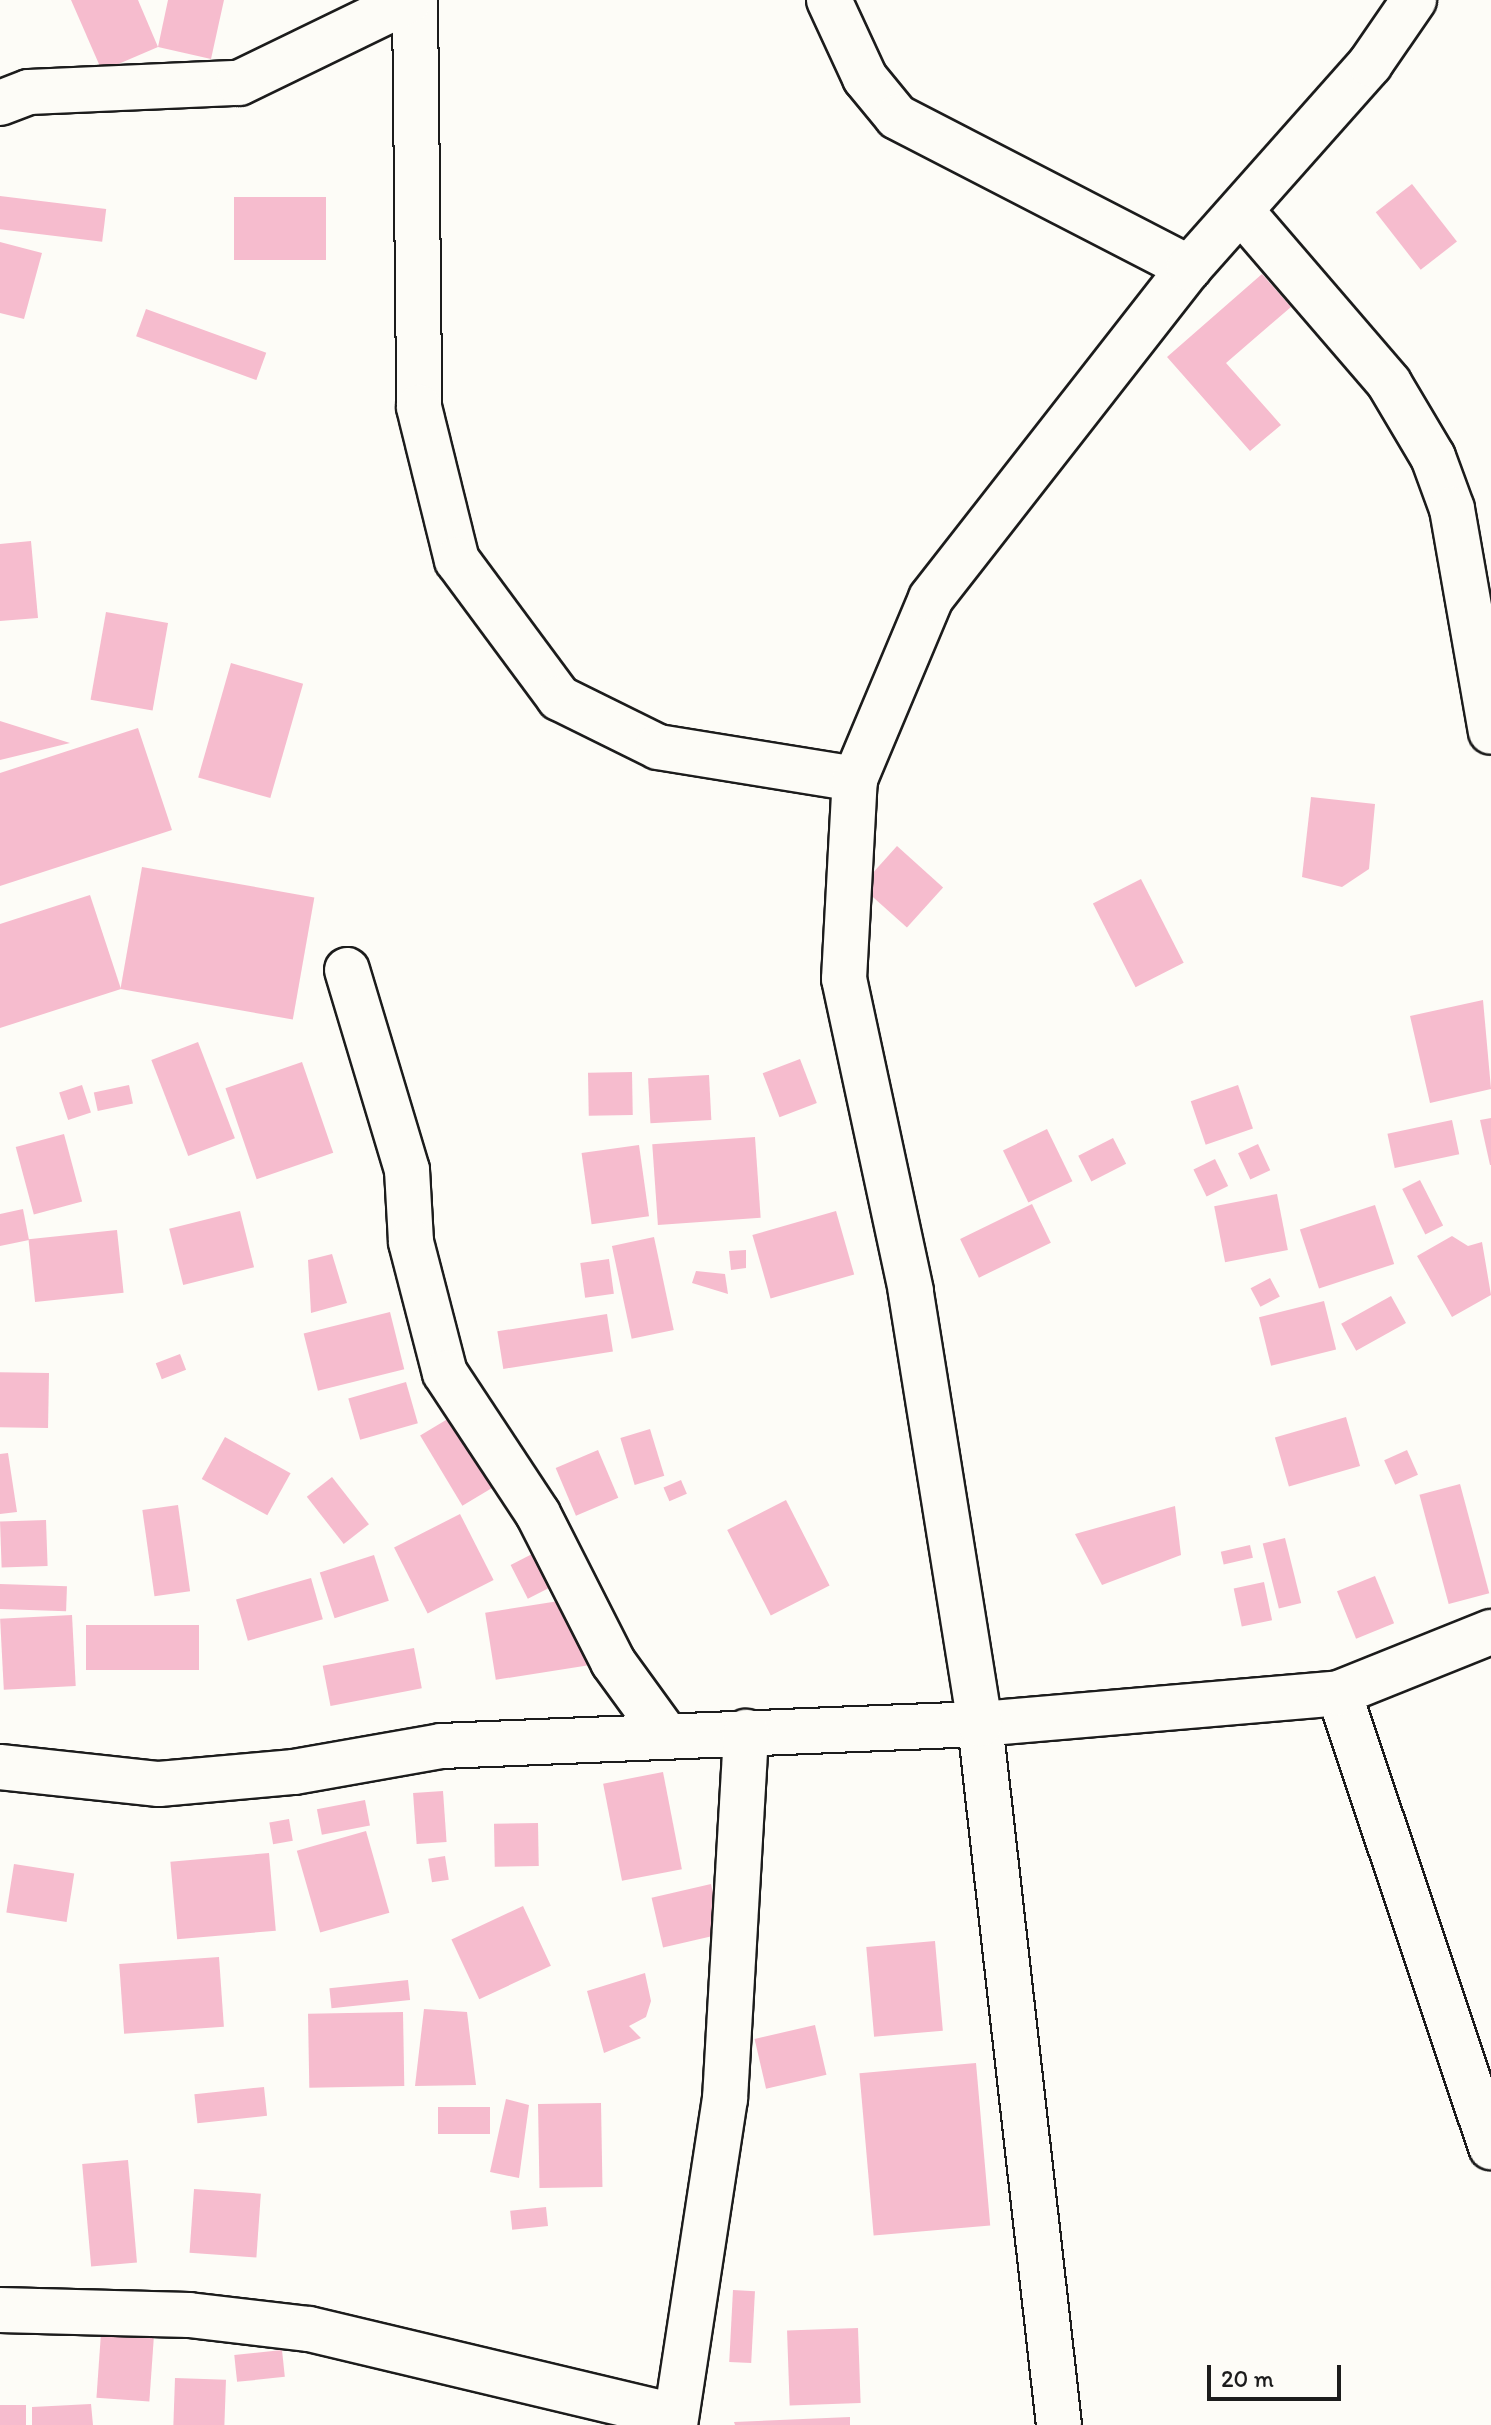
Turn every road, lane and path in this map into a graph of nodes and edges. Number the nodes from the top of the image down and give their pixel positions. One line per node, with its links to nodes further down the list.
1 (412, 0): 4 (street); 8 (street)
2 (829, 0): 6 (street)
3 (1414, 0): 5 (street)
4 (0, 103)
5 (1243, 213): 6 (street); 7 (street)
6 (1189, 268): 8 (street)
7 (1491, 732)
8 (855, 779): 12 (street)
9 (347, 970): 14 (street)
10 (1491, 1632): 11 (street)
11 (1339, 1693): 12 (street); 16 (street)
12 (980, 1724): 13 (street); 19 (street)
13 (746, 1732): 14 (street); 18 (street)
14 (666, 1735): 15 (street)
15 (0, 1767)
16 (1491, 2147)
17 (0, 2310): 18 (street)
18 (675, 2420)
19 (1059, 2425)

